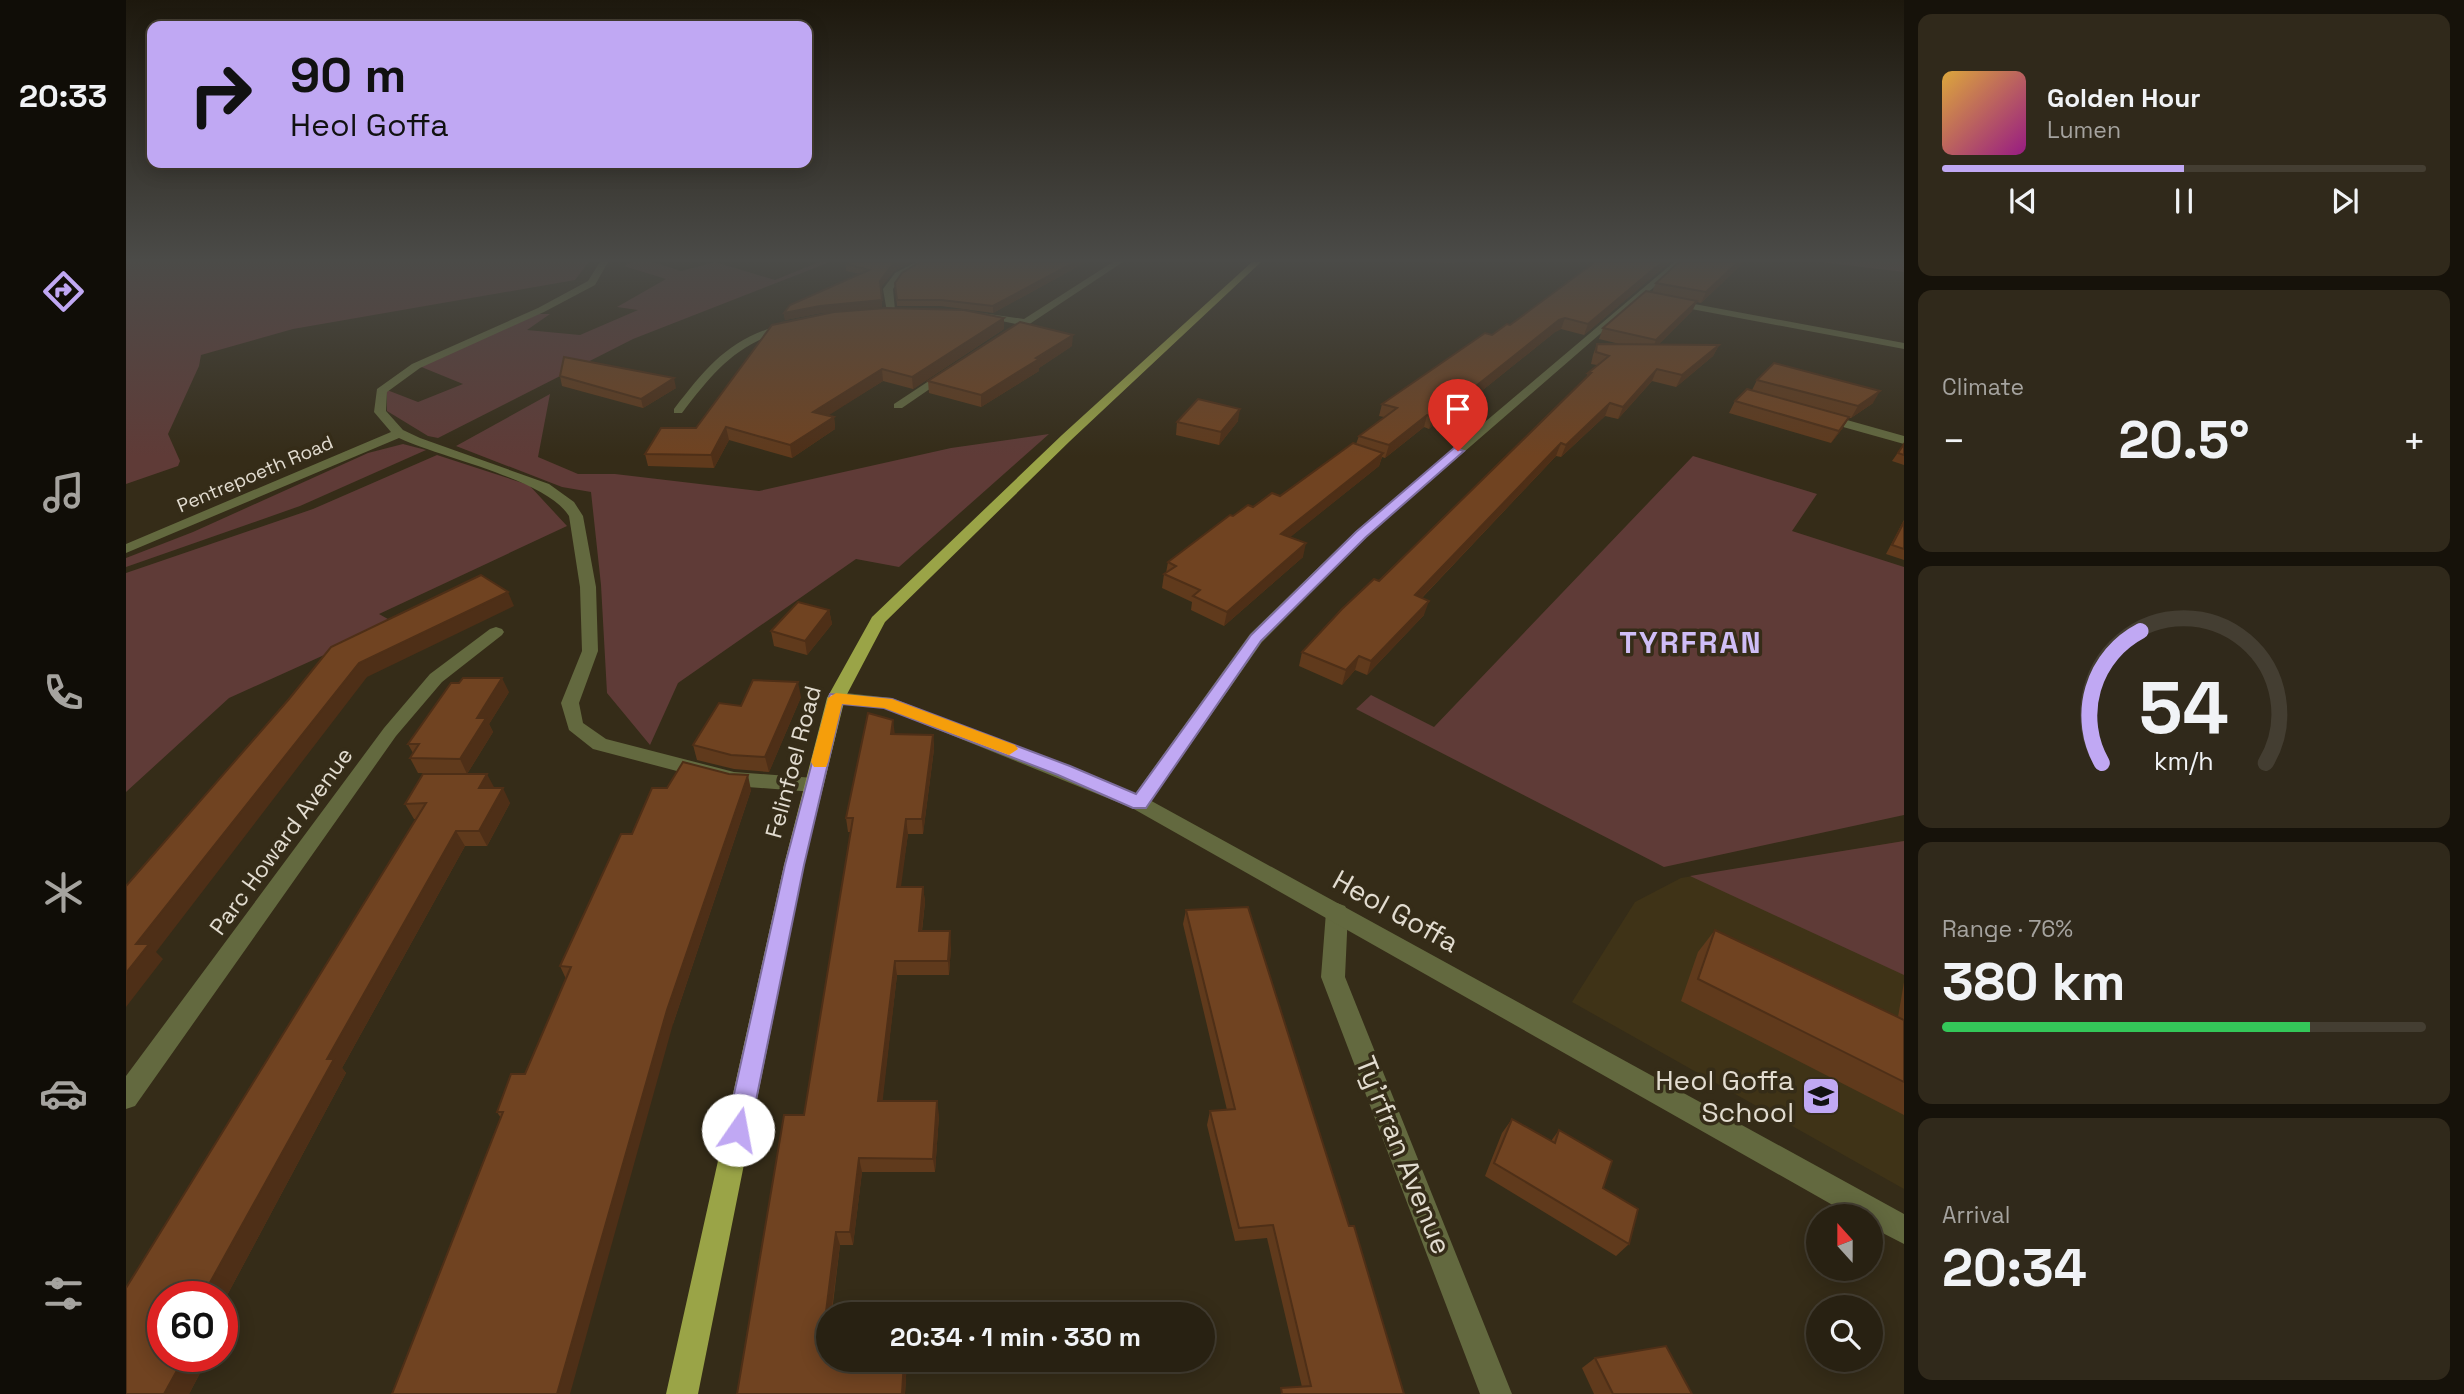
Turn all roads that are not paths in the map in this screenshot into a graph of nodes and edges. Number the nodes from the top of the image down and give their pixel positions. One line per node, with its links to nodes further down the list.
1 (503, 327): 13 (street)
2 (787, 327): 11 (street)
3 (1017, 327): 7 (street)
4 (1186, 327): 17 (main road, Felinfoel Road)
5 (1609, 327): 19 (street)
6 (1803, 327): 8 (street)
7 (1002, 337)
8 (1904, 346)
9 (956, 368): 10 (street)
10 (898, 406)
11 (678, 411)
12 (1806, 413): 14 (street)
13 (399, 433): 15 (street, Pentrepoeth Road); 18 (street)
14 (1904, 440)
15 (126, 549)
16 (496, 632): 21 (street, Parc Howard Avenue)
17 (836, 698): 18 (main road, Felinfoel Road); 19 (street, Heol Goffa)
18 (814, 785): 23 (main road, Felinfoel Road)
19 (1139, 803): 20 (street, Heol Goffa)
20 (1338, 912): 22 (street, Heol Goffa); 24 (street, Ty'rfran Avenue)
21 (126, 1097)
22 (1904, 1230)
23 (682, 1394)
24 (1496, 1394)

